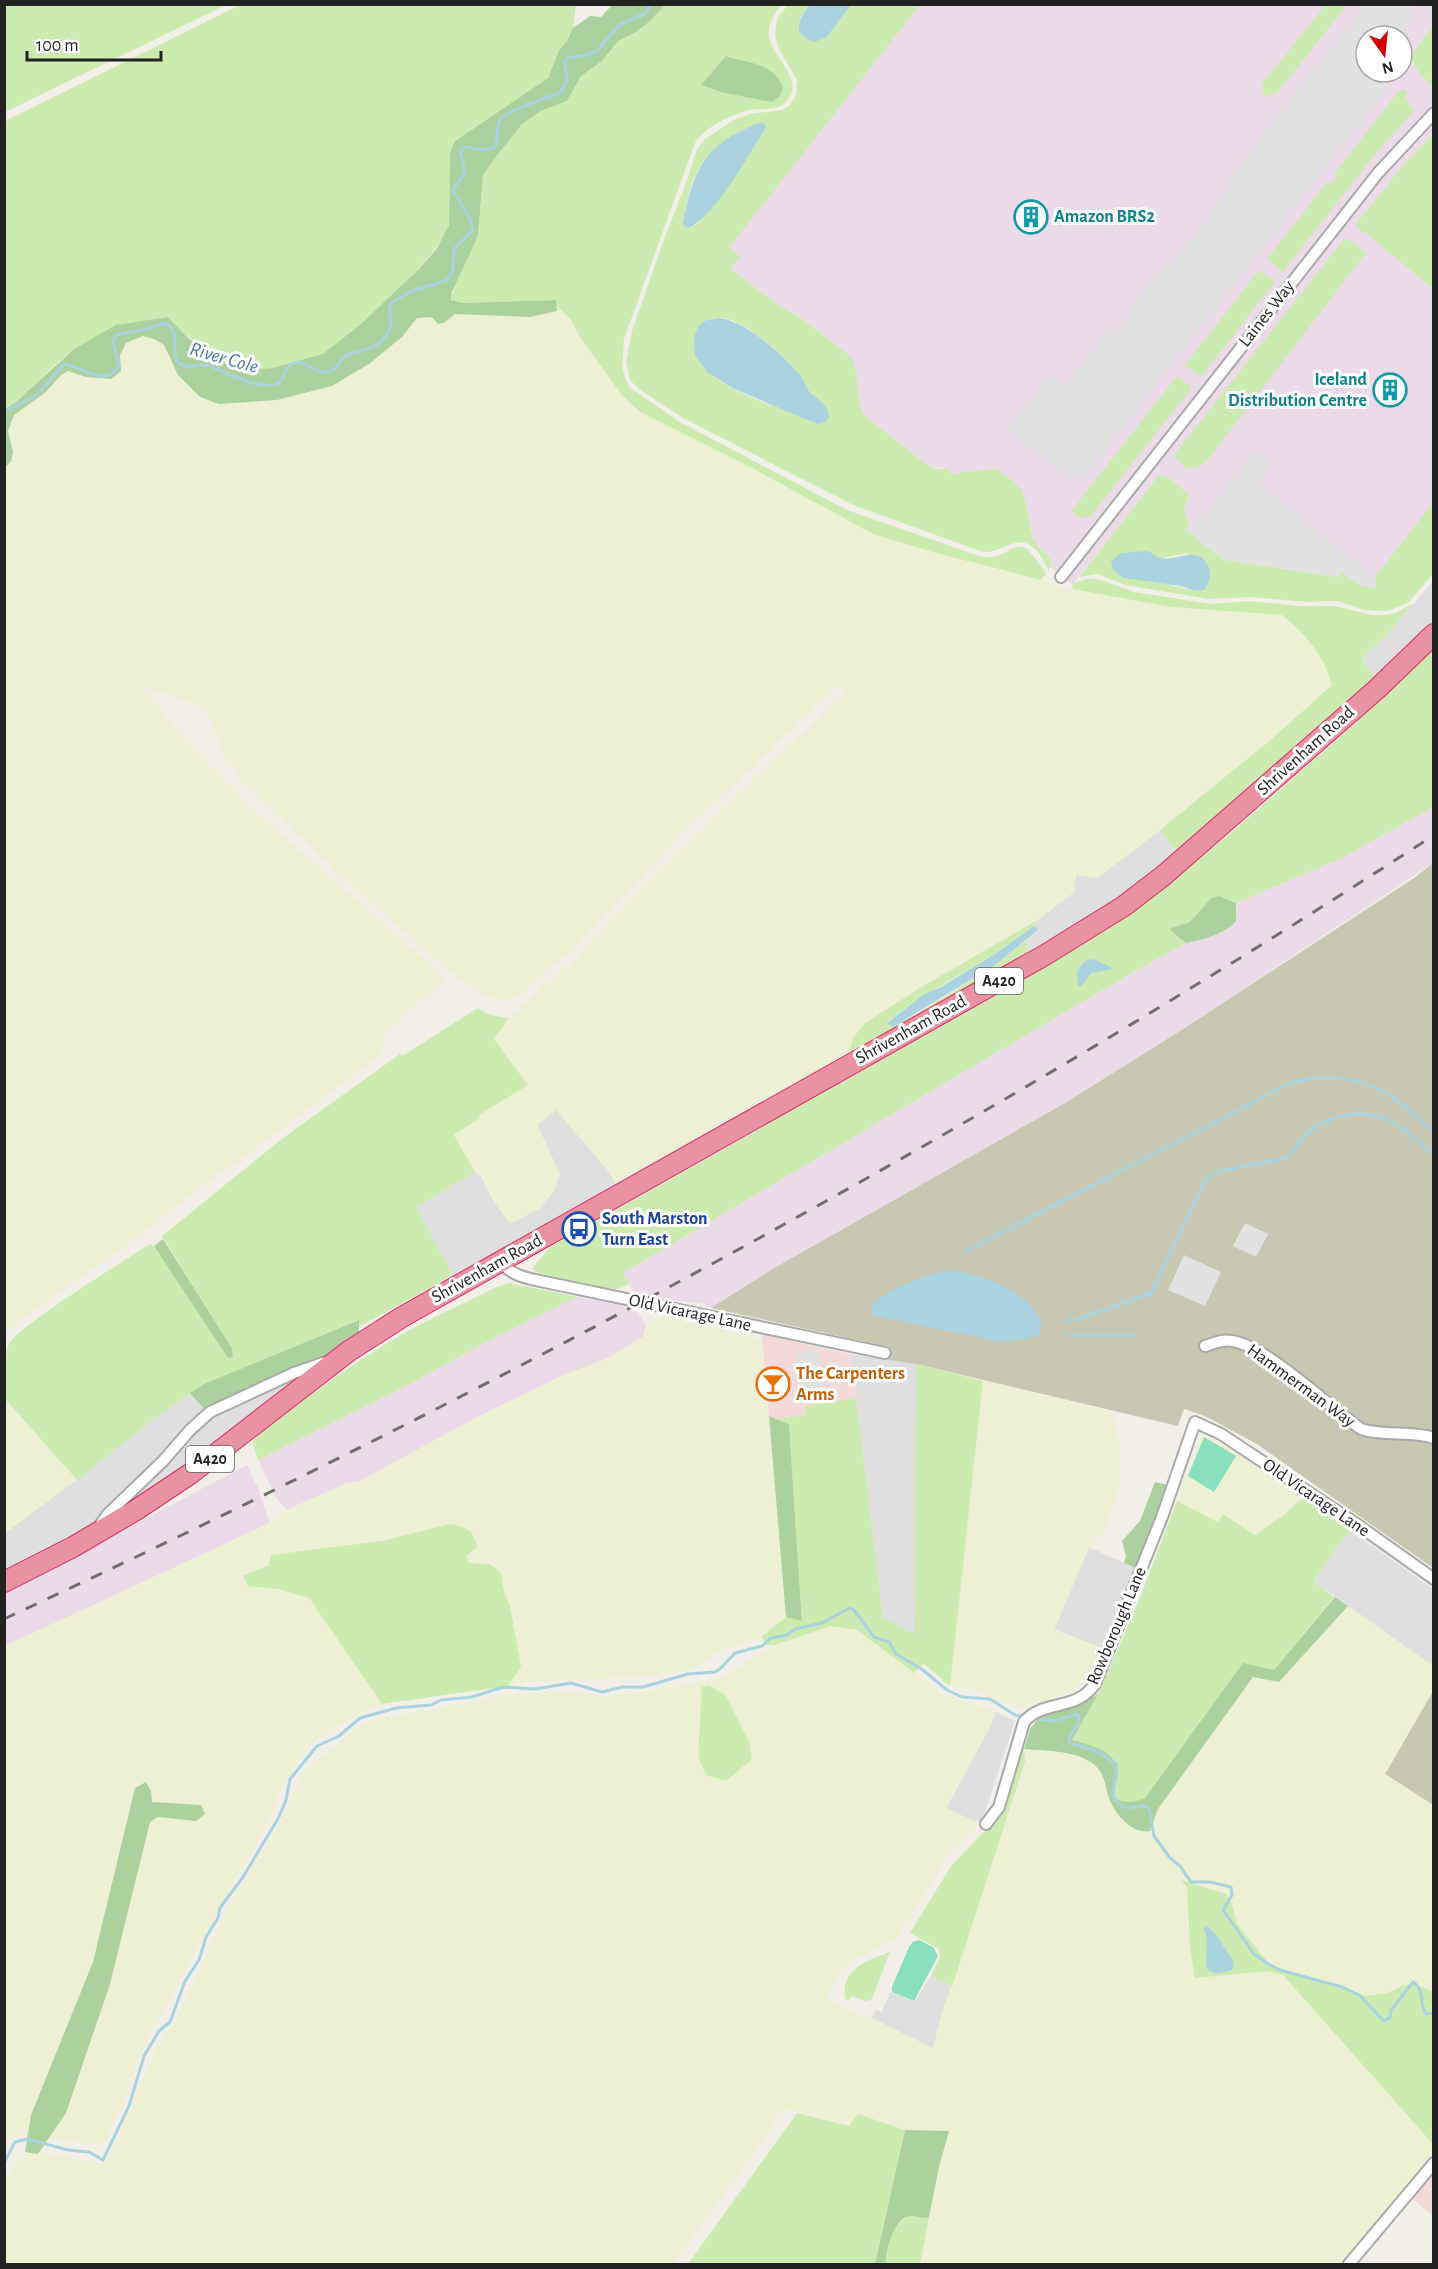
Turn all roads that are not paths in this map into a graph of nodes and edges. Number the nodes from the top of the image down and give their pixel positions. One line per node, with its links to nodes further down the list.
1 (1434, 112): 2 (street, Laines Way)
2 (1061, 577)
3 (1434, 634): 4 (highway, Shrivenham Road / A420)
4 (501, 1262): 6 (street, Old Vicarage Lane); 7 (highway, Shrivenham Road / A420)
5 (1205, 1346): 9 (street, Hammerman Way)
6 (885, 1353)
7 (339, 1358): 10 (highway, Shrivenham Road / A420); 10 (street, Shrivenham Road)
8 (1195, 1422): 11 (street, Old Vicarage Lane); 13 (street, Rowborough Lane)
9 (1434, 1438)
10 (93, 1535): 12 (highway, Shrivenham Road / A420)
11 (1434, 1579)
12 (4, 1582)
13 (986, 1824)
14 (1434, 2163): 15 (street)
15 (1349, 2265)

